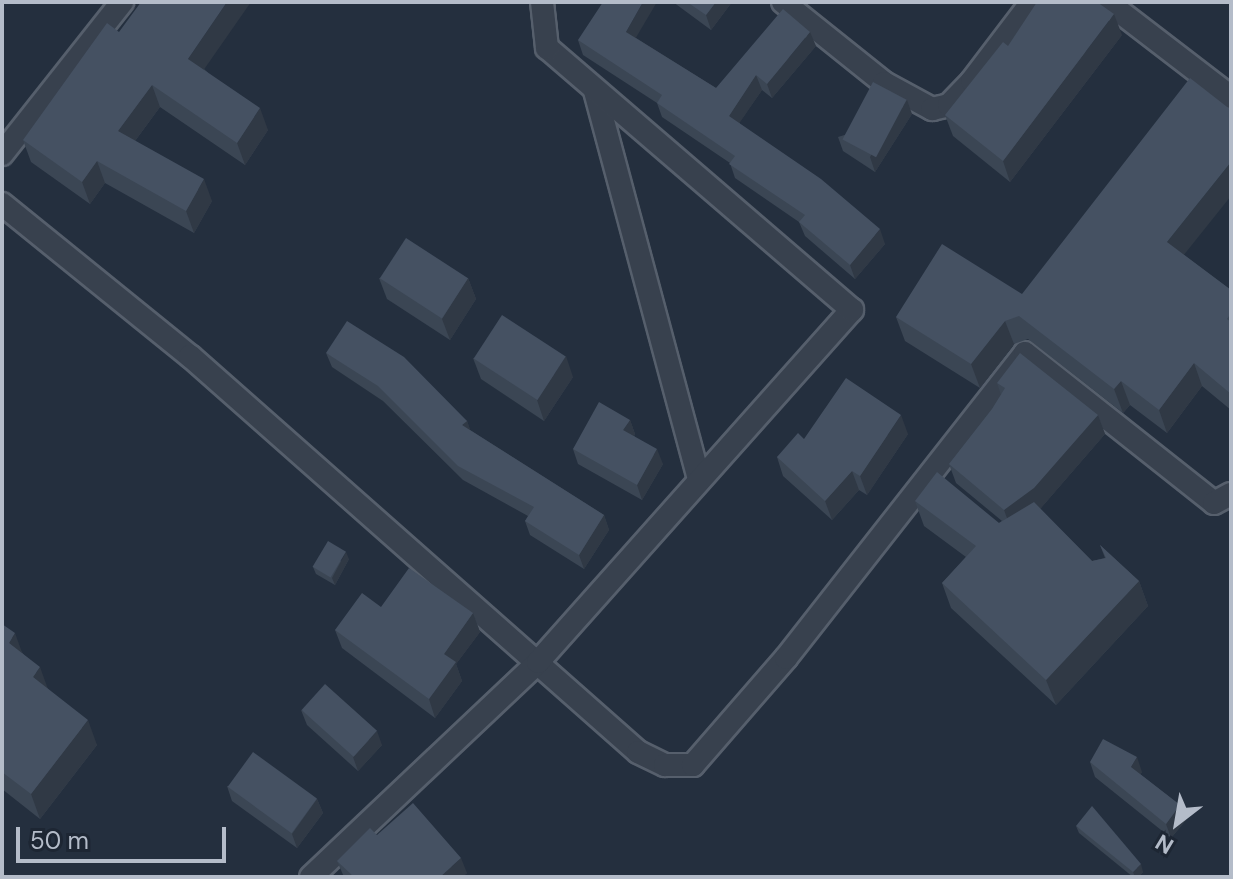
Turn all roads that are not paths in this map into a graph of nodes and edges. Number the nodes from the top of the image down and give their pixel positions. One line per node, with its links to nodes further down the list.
1 (122, 2): 8 (street)
2 (542, 2): 6 (street)
3 (783, 2): 4 (street)
4 (1032, 2)
5 (1107, 2): 7 (street)
6 (595, 91): 10 (street); 10 (street)
7 (1231, 97)
8 (2, 154)
9 (2, 204): 12 (street)
10 (699, 479): 12 (street)
11 (1231, 494): 12 (street)
12 (538, 662): 13 (street)
13 (311, 877)

